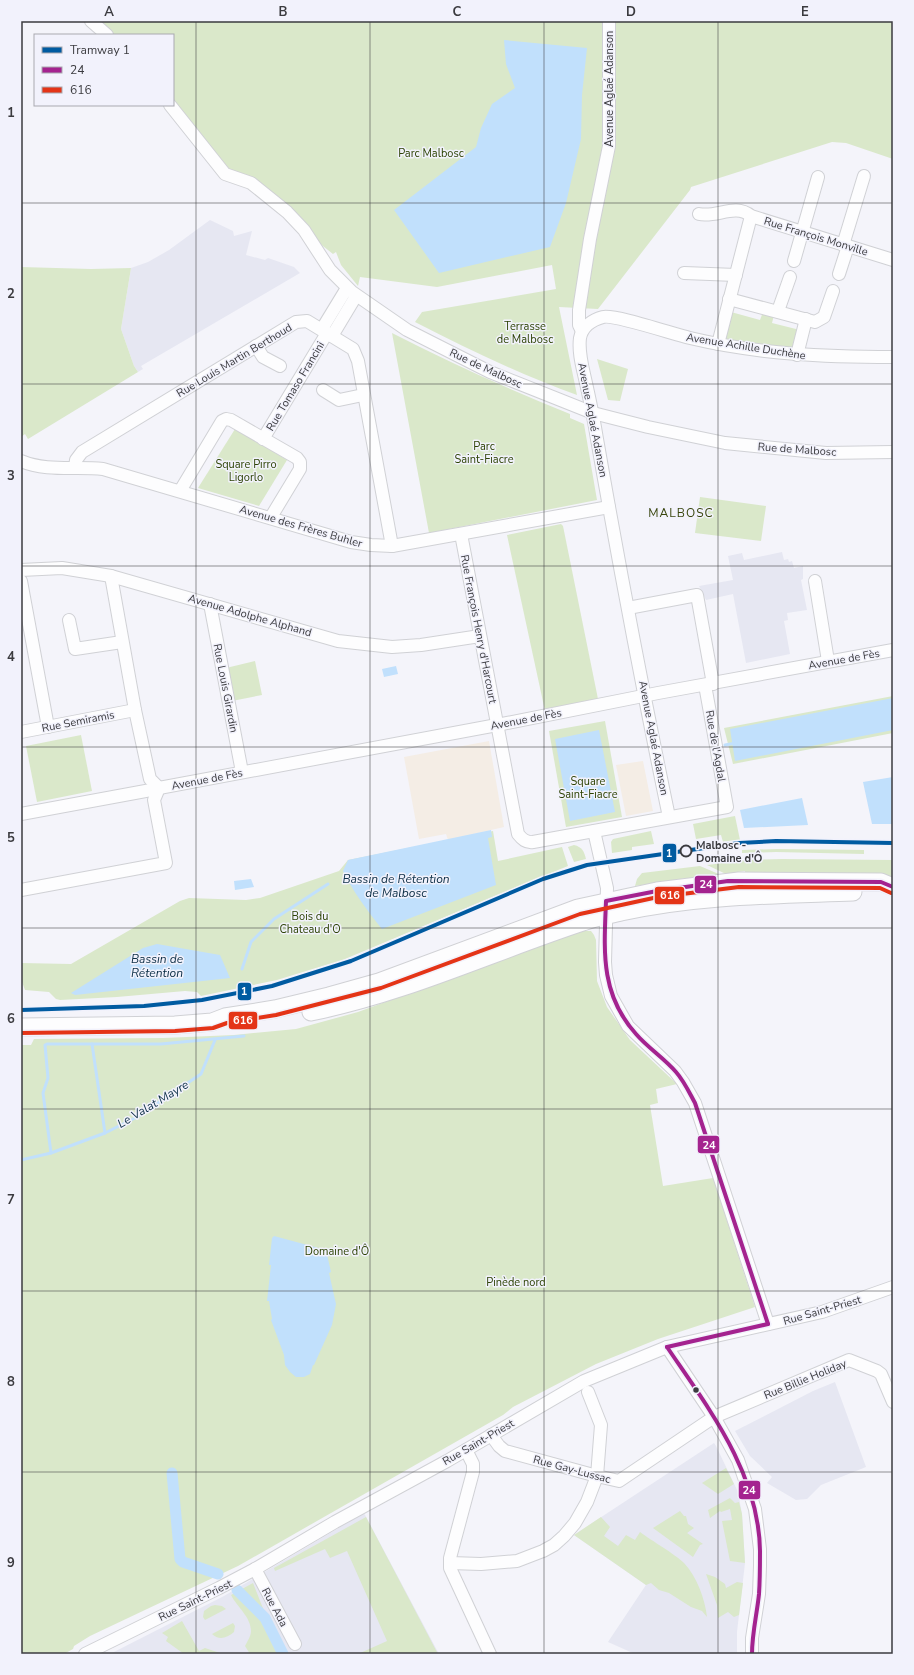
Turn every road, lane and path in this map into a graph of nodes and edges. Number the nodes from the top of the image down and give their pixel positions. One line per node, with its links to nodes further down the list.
1 (91, 21): 3 (street)
2 (610, 21): 22 (street, Avenue Aglaé Adanson)
3 (106, 34)
4 (171, 106): 18 (street, Rue de Malbosc)
5 (864, 176): 10 (street)
6 (818, 177): 9 (street)
7 (699, 214): 8 (street)
8 (751, 216): 9 (street, Rue François Monville); 15 (street, Rue François Monville)
9 (802, 232): 10 (street, Rue François Monville); 12 (street)
10 (846, 246): 11 (street, Rue François Monville); 14 (street)
11 (893, 260)
12 (794, 261)
13 (684, 273): 15 (street)
14 (839, 274)
15 (736, 275): 19 (street, Rue François Monville)
16 (790, 277): 20 (street)
17 (833, 291): 21 (street)
18 (351, 292): 23 (street, Rue Tomaso Francini); 31 (street, Rue de Malbosc)
19 (729, 299): 20 (street); 24 (street, Rue François Monville)
20 (778, 312): 21 (street)
21 (806, 319): 26 (street)
22 (582, 331): 24 (street, Avenue Achille Duchène); 31 (street, Avenue Aglaé Adanson)
23 (327, 333): 25 (street, Rue Louis Martin Berthoud); 30 (street, Rue Louis Martin Berthoud); 32 (street, Rue Tomaso Francini)
24 (718, 344): 26 (street, Avenue Achille Duchène)
25 (256, 346): 28 (street); 35 (street, Rue Louis Martin Berthoud)
26 (796, 355): 27 (street, Avenue Achille Duchène)
27 (893, 357)
28 (280, 366)
29 (323, 390): 30 (street)
30 (363, 395): 40 (street, Rue Louis Martin Berthoud)
31 (593, 413): 33 (street, Rue de Malbosc); 37 (street, Avenue Aglaé Adanson)
32 (263, 439): 36 (street); 38 (street)
33 (893, 452)
34 (21, 461): 35 (street, Avenue des Frères Buhler)
35 (75, 467): 36 (street, Avenue des Frères Buhler)
36 (180, 491): 38 (street, Avenue des Frères Buhler)
37 (609, 507): 39 (street, Avenue des Frères Buhler); 46 (street, Avenue Aglaé Adanson)
38 (271, 518): 40 (street, Avenue des Frères Buhler)
39 (461, 534): 40 (street, Avenue des Frères Buhler); 48 (street, Rue François Henry d'Harcourt)
40 (392, 546)
41 (21, 570): 42 (street, Avenue Adolphe Alphand)
42 (111, 576): 45 (street, Avenue Adolphe Alphand); 49 (street)
43 (21, 581): 56 (street)
44 (815, 581): 51 (street)
45 (210, 604): 48 (street, Avenue Adolphe Alphand); 58 (street, Rue Louis Girardin)
46 (628, 608): 52 (street, Rue de l'Agdal); 53 (street, Avenue Aglaé Adanson)
47 (69, 620): 49 (street)
48 (480, 636): 55 (street, Rue François Henry d'Harcourt)
49 (122, 642): 54 (street)
50 (893, 650): 51 (street, Avenue de Fès)
51 (828, 661): 52 (street, Avenue de Fès)
52 (709, 684): 53 (street, Avenue de Fès); 61 (street, Rue de l'Agdal)
53 (644, 696): 55 (street, Avenue de Fès); 61 (street, Avenue Aglaé Adanson)
54 (135, 710): 56 (street, Rue Semiramis); 59 (street)
55 (497, 725): 58 (street, Avenue de Fès); 62 (street, Rue François Henry d'Harcourt)
56 (48, 727): 57 (street, Rue Semiramis)
57 (21, 732)
58 (242, 772): 59 (street, Avenue de Fès)
59 (155, 789): 60 (street, Avenue de Fès); 64 (street)
60 (21, 814)
61 (669, 817): 62 (street)
62 (594, 831): 65 (street)
63 (892, 886): 65 (main road); 65 (main road)
64 (21, 890)
65 (606, 902): 66 (main road); 68 (street)
66 (21, 1027)
67 (893, 1288): 68 (street, Rue Saint-Priest)
68 (768, 1324): 69 (street, Rue Saint-Priest)
69 (667, 1347): 73 (street); 74 (street, Rue Saint-Priest)
70 (890, 1388): 72 (street, Rue Billie Holiday); 73 (street, Rue Billie Holiday)
71 (588, 1392): 76 (street)
72 (893, 1402)
73 (714, 1417): 76 (street, Rue Gay-Lussac); 82 (street)
74 (491, 1434): 75 (street, Rue Saint-Priest); 76 (street, Rue Gay-Lussac)
75 (466, 1450): 77 (street); 78 (street, Rue Saint-Priest)
76 (598, 1476): 77 (street)
77 (450, 1563): 81 (street)
78 (255, 1569): 79 (street, Rue Ada); 80 (street, Rue Saint-Priest)
79 (295, 1644)
80 (85, 1654)
81 (490, 1654)
82 (752, 1654)

